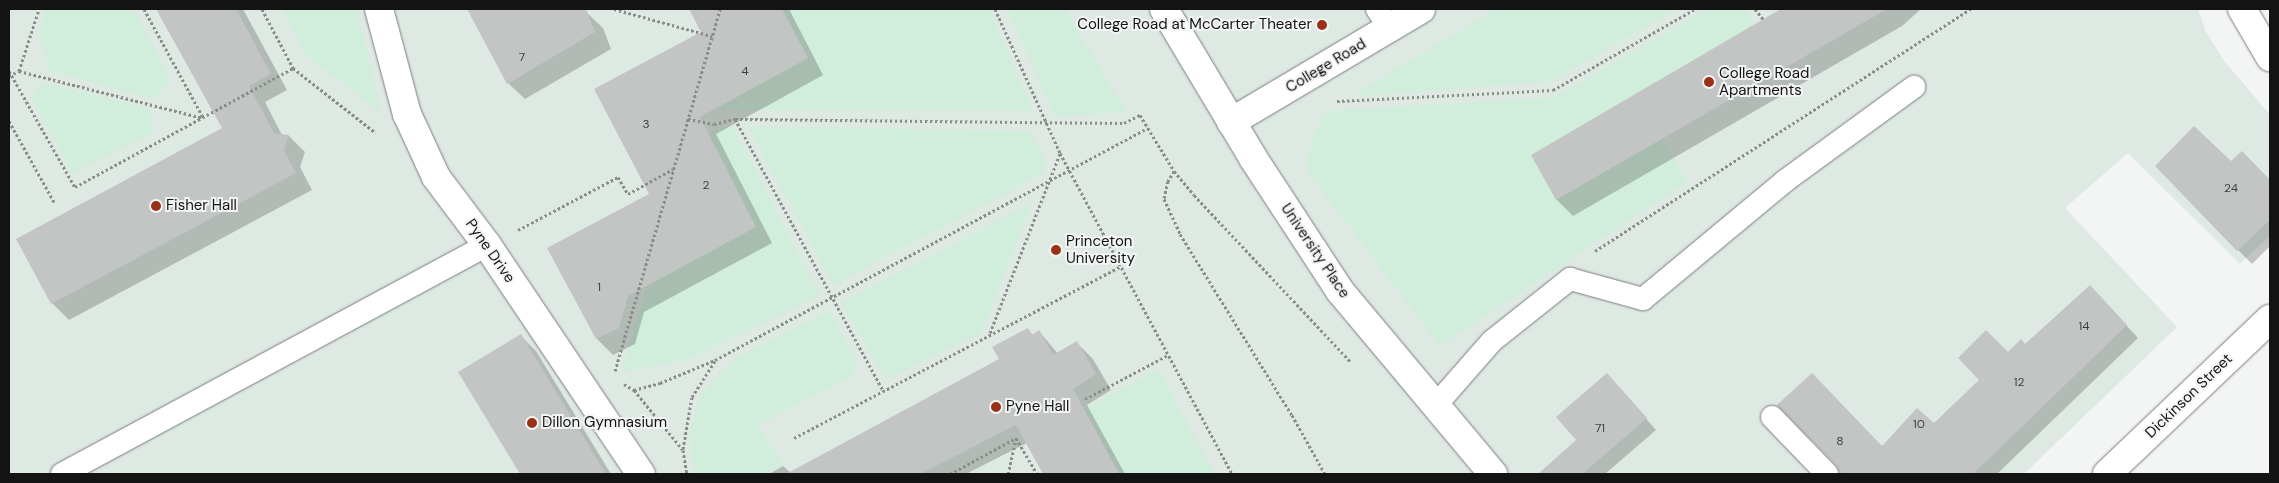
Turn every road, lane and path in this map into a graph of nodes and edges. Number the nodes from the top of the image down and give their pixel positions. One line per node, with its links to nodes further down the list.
1 (40, 9): 20 (path)
2 (144, 9): 24 (path)
3 (262, 9): 18 (path)
4 (379, 9): 31 (street, Pyne Drive)
5 (614, 9): 16 (path)
6 (720, 9): 16 (path)
7 (995, 9): 28 (path)
8 (1164, 9): 29 (street, University Place)
9 (1421, 9): 14 (street, College Road)
10 (1695, 9): 23 (path)
11 (1756, 9): 15 (path)
12 (1971, 9): 39 (path)
13 (2242, 9): 17 (street)
14 (1383, 18): 29 (street, College Road)
15 (1763, 19)
16 (712, 36): 25 (path)
17 (2270, 56)
18 (293, 68): 24 (path); 31 (path)
19 (9, 71): 21 (path)
20 (19, 71): 21 (path); 24 (path)
21 (10, 76): 24 (path)
22 (1914, 87): 52 (lane)
23 (1326, 101)
24 (204, 118)
25 (688, 118): 26 (path); 33 (path)
26 (735, 119): 28 (path); 41 (path)
27 (9, 121): 37 (path)
28 (1046, 122): 30 (path); 32 (path)
29 (1231, 122): 52 (street, University Place)
30 (1148, 128): 34 (path); 35 (path)
31 (421, 150): 38 (street, Pyne Drive)
32 (1060, 152): 34 (path); 36 (path)
33 (674, 168): 38 (path); 47 (path)
34 (1070, 171): 36 (path); 40 (path)
35 (1174, 171): 46 (path); 64 (path)
36 (1049, 182): 41 (path); 43 (path)
37 (54, 202)
38 (487, 245): 50 (street, Pyne Drive); 57 (lane)
39 (1594, 252)
40 (1120, 267): 43 (path); 44 (path)
41 (833, 299): 45 (path); 49 (path)
42 (2270, 319): 67 (street, Dickinson Street)
43 (990, 334): 49 (path)
44 (1168, 355): 51 (path); 63 (path)
45 (715, 360): 48 (path); 56 (path)
46 (1352, 363)
47 (613, 377): 48 (path); 50 (path)
48 (634, 390): 56 (path)
49 (883, 390): 54 (path)
50 (586, 394): 58 (street, Pyne Drive)
51 (1085, 400)
52 (1436, 405): 65 (street, University Place)
53 (1772, 417): 66 (lane)
54 (794, 438)
55 (1016, 438): 60 (path); 61 (path); 62 (path)
56 (683, 450): 59 (path)
57 (62, 474)
58 (641, 474)
59 (687, 474)
60 (950, 474)
61 (1008, 474)
62 (1037, 474)
63 (1232, 474)
64 (1325, 474)
65 (1493, 474)
66 (1826, 474)
67 (2107, 474)

